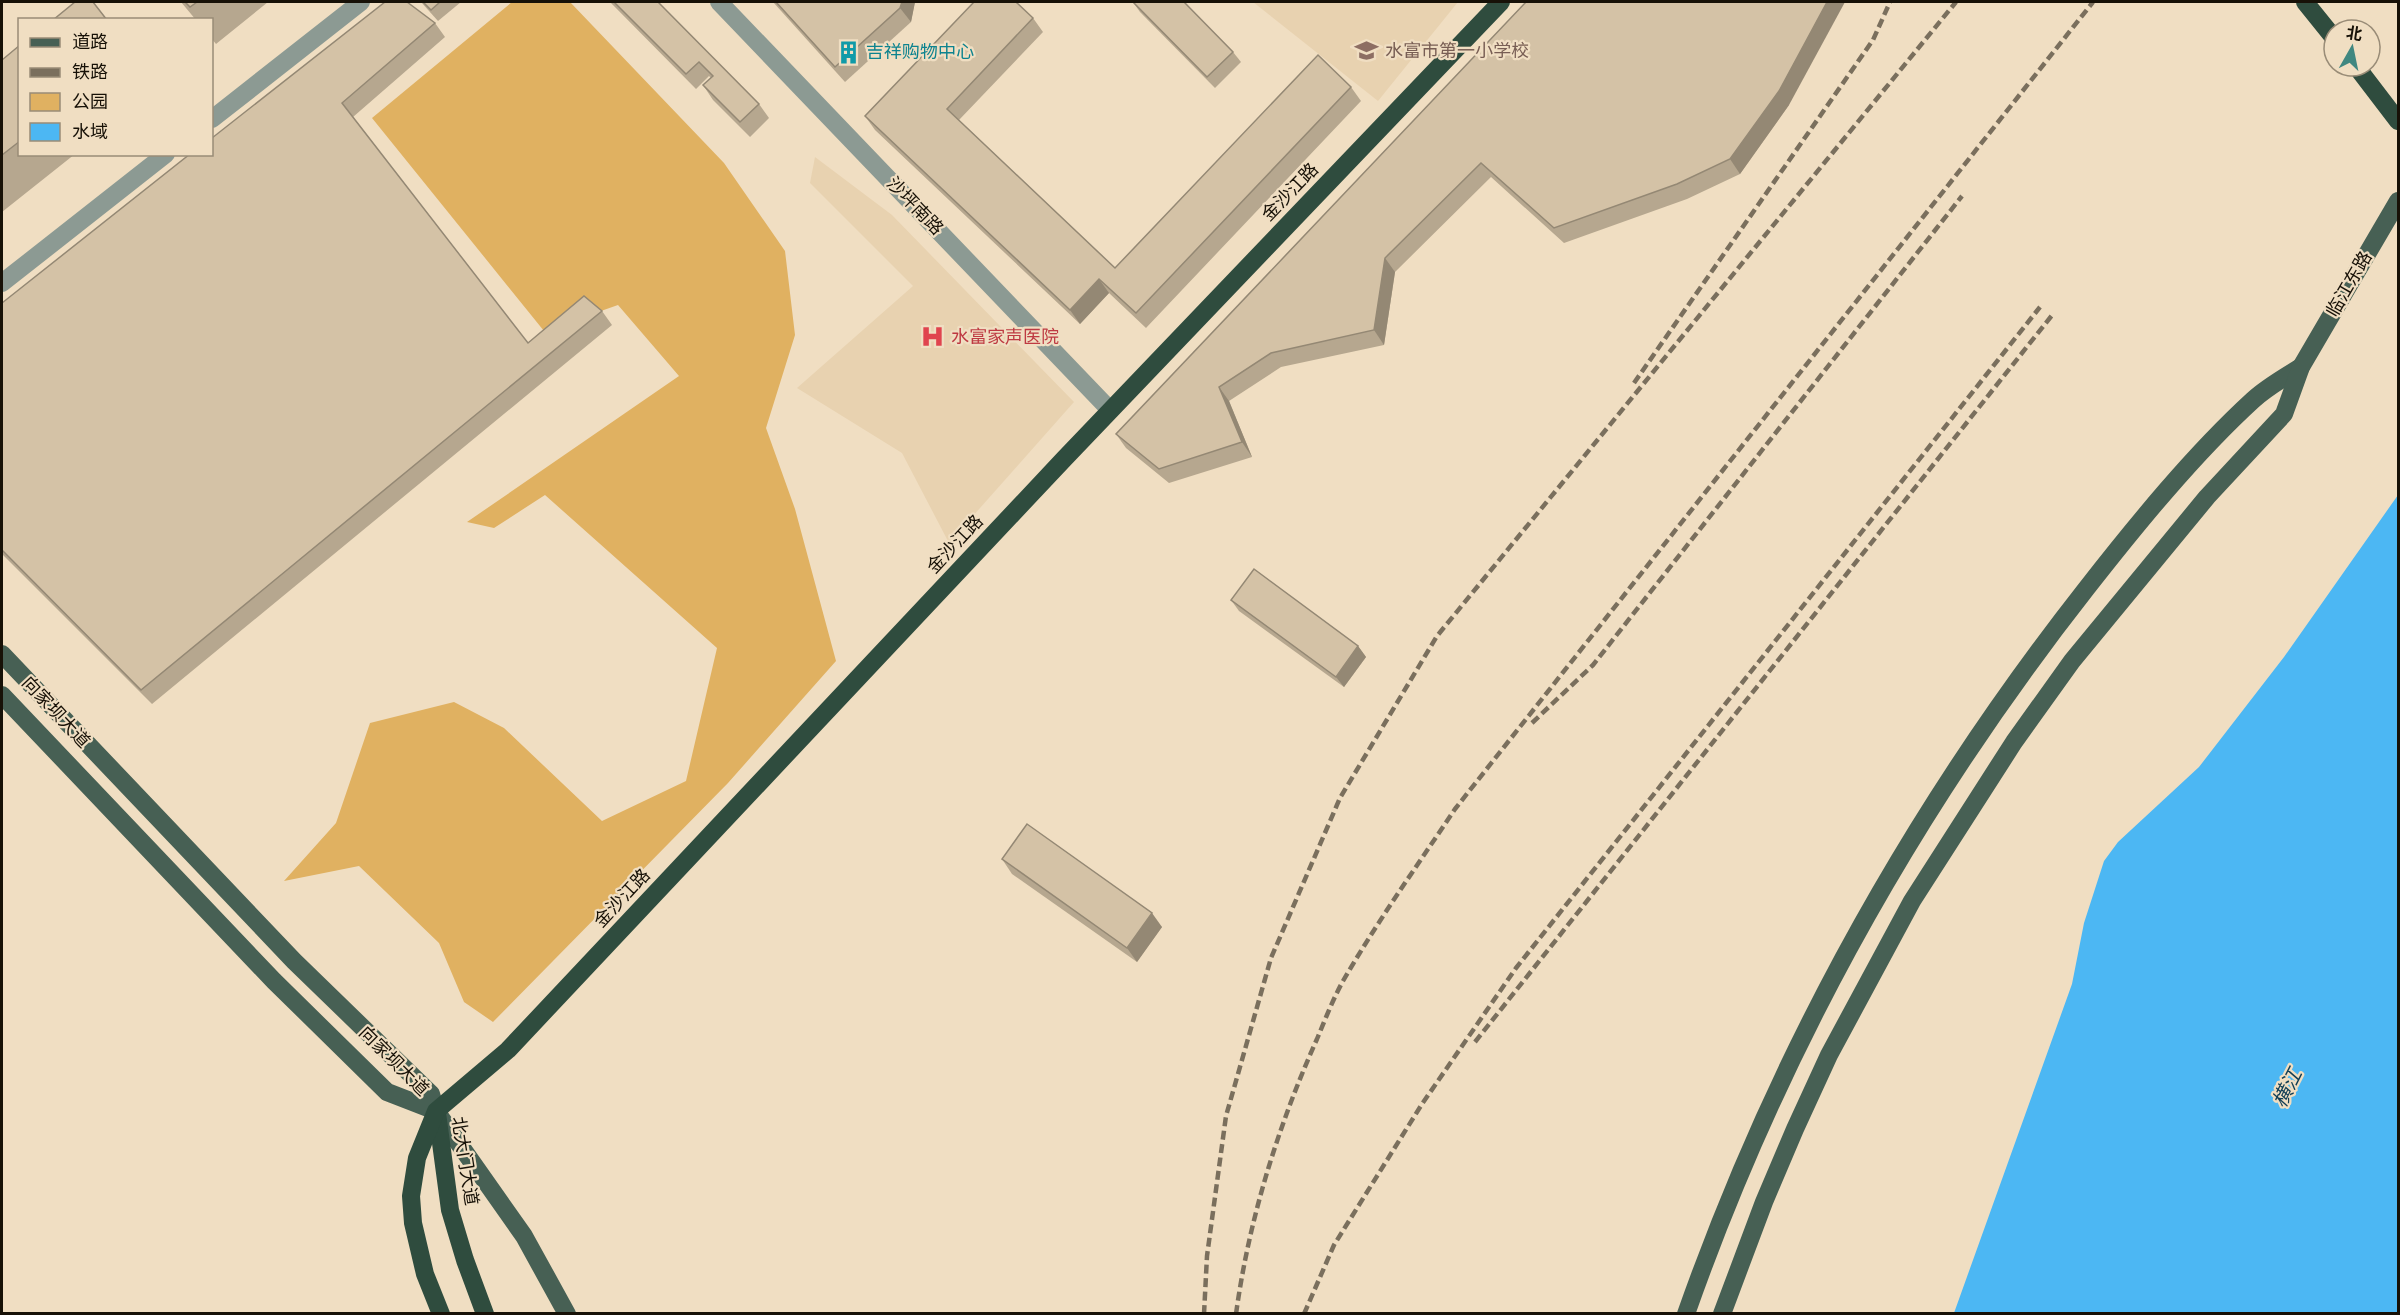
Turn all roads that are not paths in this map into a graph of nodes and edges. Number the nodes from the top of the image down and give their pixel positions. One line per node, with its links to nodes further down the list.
1 (361, 2): 7 (street)
2 (719, 2): 13 (street, 沙坪南路)
3 (1501, 2): 13 (highway, 金沙江路)
4 (2305, 2): 5 (highway)
5 (2322, 23)
6 (2365, 78): 8 (highway)
7 (213, 117)
8 (2398, 121)
9 (163, 156): 11 (street)
10 (2398, 201): 12 (main road, 临江东路)
11 (2, 283)
12 (2301, 367): 20 (main road); 21 (main road, 临江东路)
13 (1110, 410): 16 (highway, 金沙江路)
14 (2, 654): 16 (main road, 向家坝大道)
15 (2, 694): 16 (main road, 向家坝大道)
16 (436, 1111): 17 (highway, 北大门大道); 18 (highway, 北大门大道); 19 (main road)
17 (441, 1314)
18 (485, 1314)
19 (567, 1314)
20 (1686, 1314)
21 (1722, 1314)

